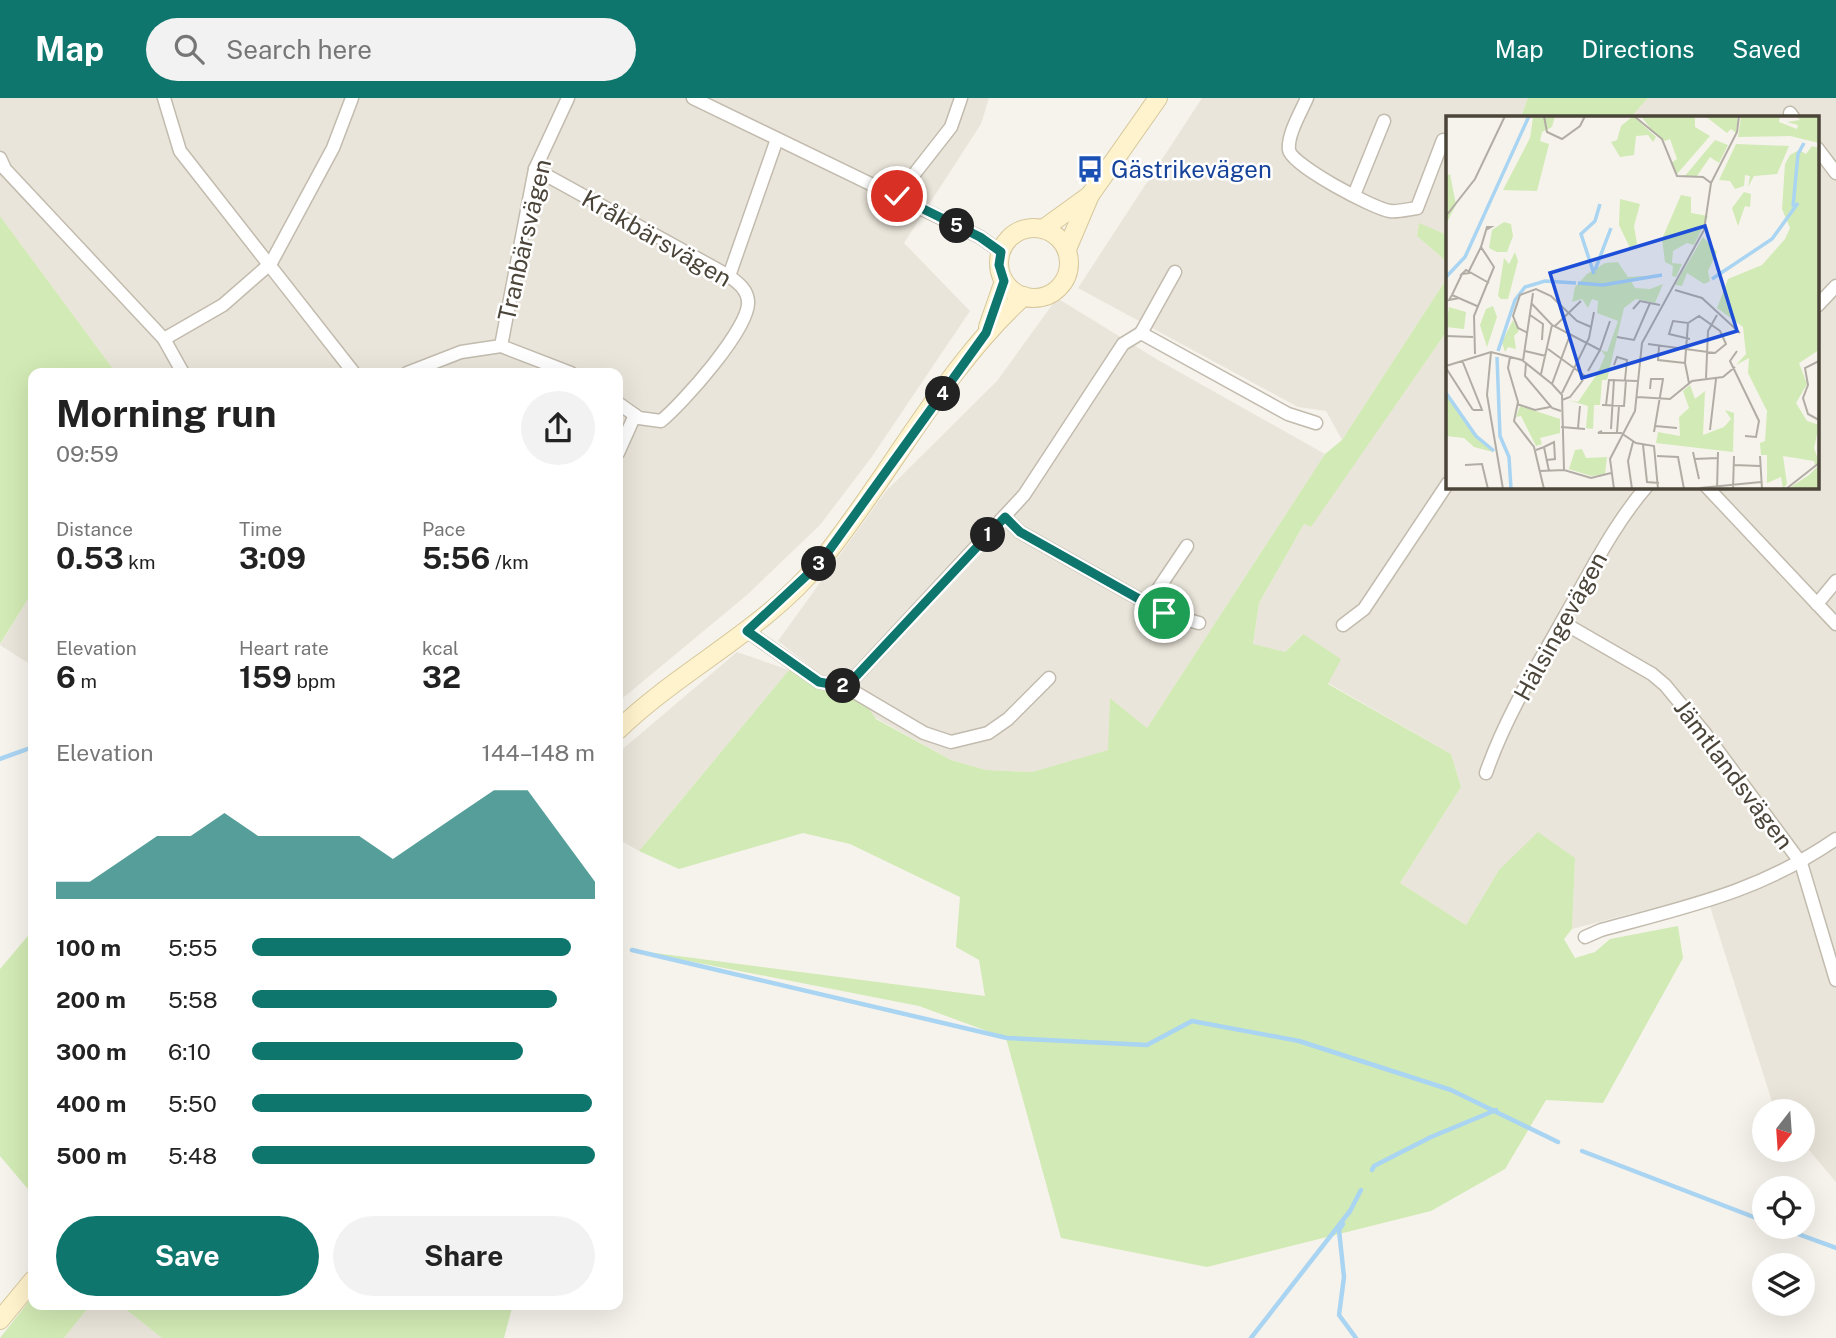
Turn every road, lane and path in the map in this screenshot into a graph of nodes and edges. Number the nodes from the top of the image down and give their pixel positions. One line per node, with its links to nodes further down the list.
1 (164, 98): 21 (street)
2 (352, 98): 21 (street)
3 (568, 98): 13 (street, Tranbärsvägen)
4 (693, 98): 9 (street)
5 (961, 98): 17 (street)
6 (1158, 98): 15 (main road)
7 (1307, 98): 16 (street)
8 (1384, 121): 16 (street)
9 (778, 139): 17 (street); 23 (street)
10 (1443, 140): 16 (street)
11 (1818, 149): 14 (street)
12 (0, 158): 30 (street)
13 (536, 169): 23 (street, Kråkbärsvägen); 31 (street, Tranbärsvägen)
14 (1836, 173)
15 (1090, 195): 18 (main road); 20 (main road)
16 (1353, 195)
17 (897, 196): 19 (street)
18 (1043, 229): 19 (main road); 20 (main road)
19 (1004, 247): 24 (main road)
20 (1067, 249): 26 (main road)
21 (271, 263): 30 (street); 33 (street)
22 (1175, 272): 29 (street)
23 (729, 276): 37 (street, Kråkbärsvägen)
24 (1004, 281): 26 (main road); 28 (main road)
25 (1836, 286): 27 (street)
26 (1024, 296): 28 (main road)
27 (1818, 305)
28 (986, 333): 52 (main road)
29 (1142, 333): 38 (street); 43 (street)
30 (164, 340): 32 (street)
31 (501, 346): 34 (street); 35 (street)
32 (180, 368)
33 (350, 368)
34 (420, 368)
35 (557, 368)
36 (623, 407): 37 (street)
37 (635, 415): 39 (street)
38 (1316, 423)
39 (623, 442)
40 (1446, 485): 51 (street)
41 (1646, 488): 48 (street, Hälsingevägen)
42 (1708, 488): 47 (street)
43 (1005, 517): 46 (street); 54 (street)
44 (1187, 546): 46 (street)
45 (1836, 581): 47 (street)
46 (1148, 604): 49 (street)
47 (1817, 604): 50 (street)
48 (1562, 622): 56 (street, Hälsingevägen); 58 (street, Jämtlandsvägen)
49 (1199, 623)
50 (1836, 624)
51 (1343, 625)
52 (747, 631): 54 (street); 55 (main road)
53 (1049, 678): 54 (street)
54 (846, 687)
55 (623, 725)
56 (1486, 773)
57 (1836, 839): 58 (street)
58 (1801, 863): 59 (street); 60 (street, Jämtlandsvägen)
59 (1585, 937)
60 (1836, 980)
61 (28, 1286): 62 (main road)
62 (0, 1320)

